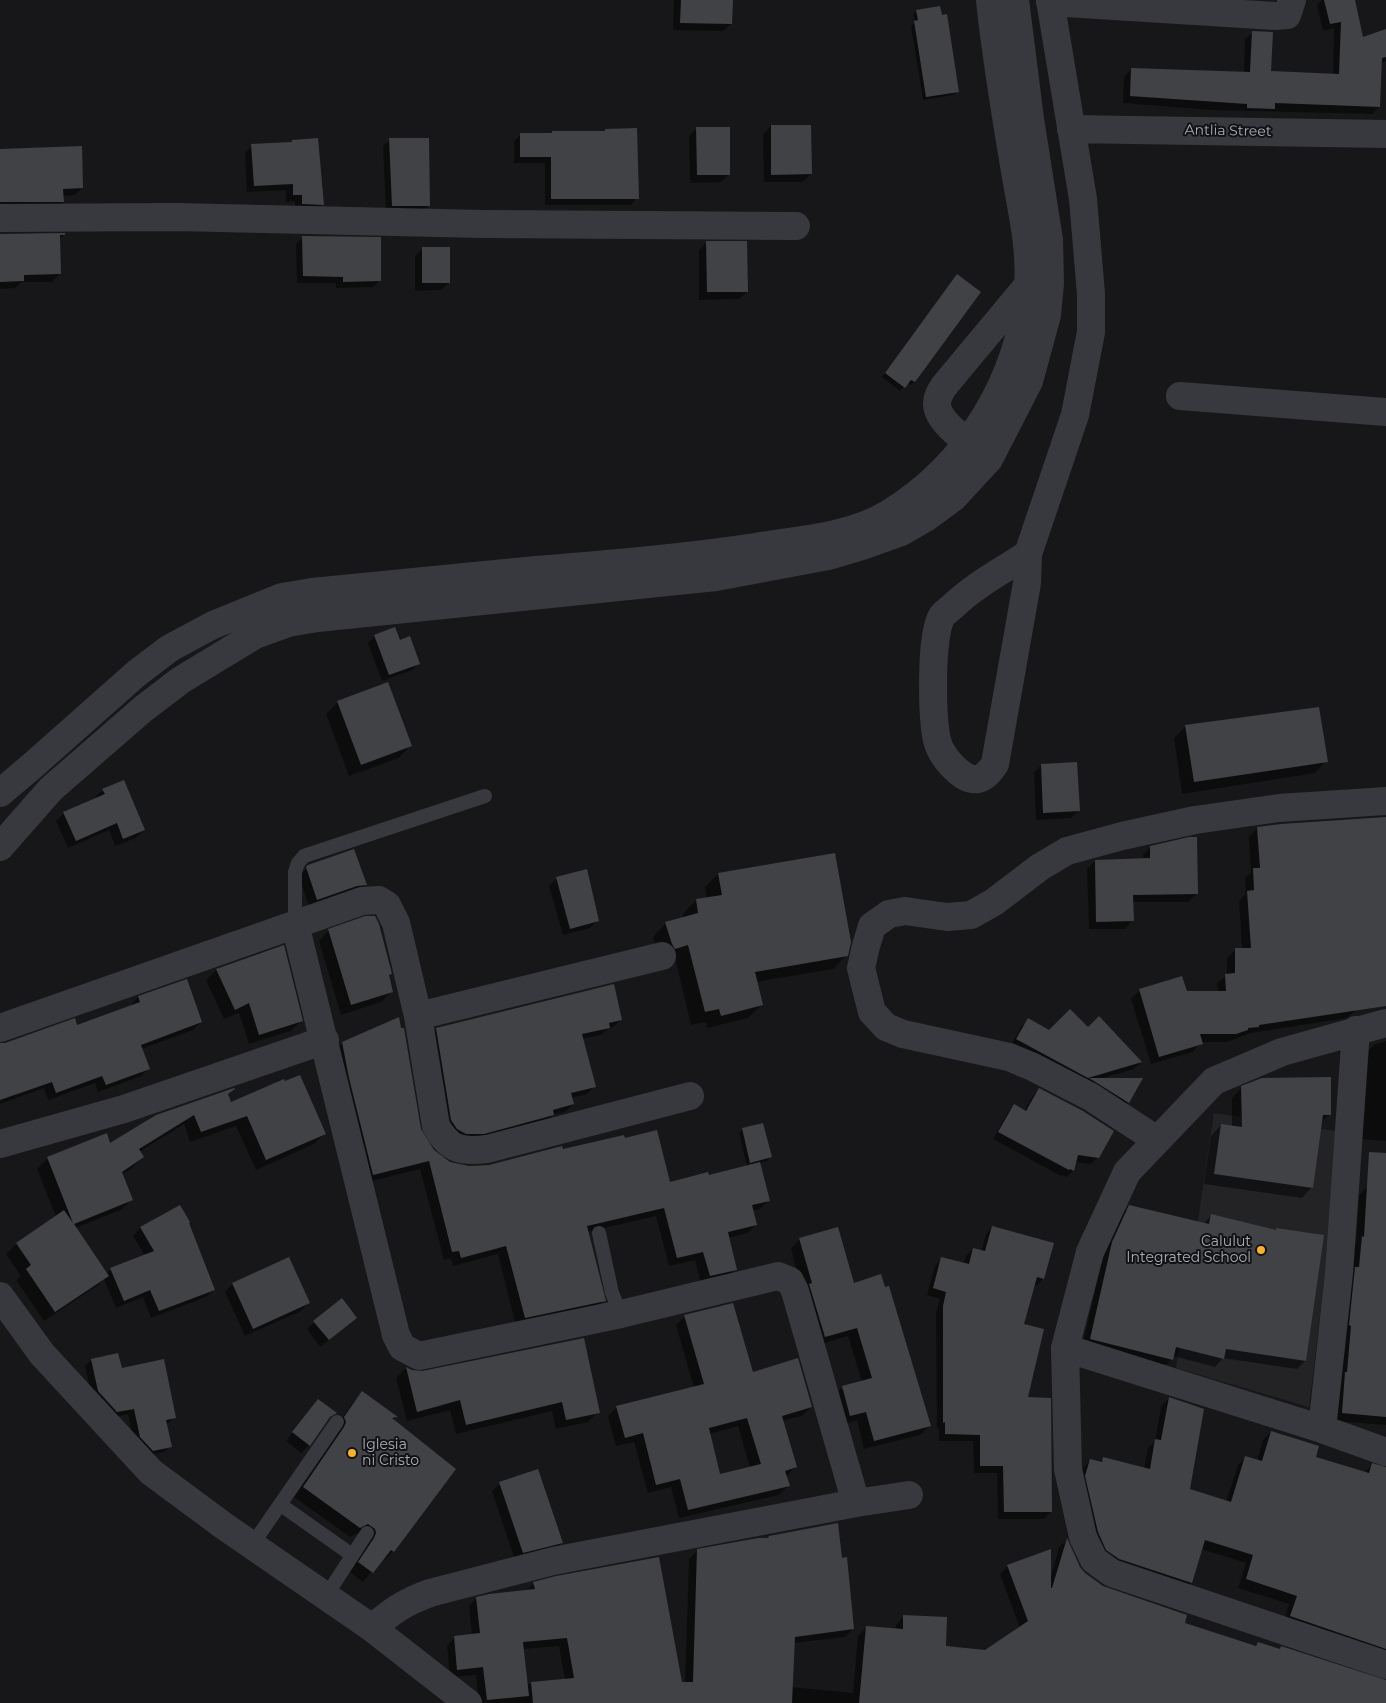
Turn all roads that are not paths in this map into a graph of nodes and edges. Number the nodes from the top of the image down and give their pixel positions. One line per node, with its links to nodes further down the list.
1 (990, 0): 9 (street)
2 (1015, 0): 9 (street)
3 (1292, 0): 4 (street)
4 (1050, 1): 5 (street)
5 (1071, 128): 6 (street, Antlia Street); 15 (street)
6 (1386, 134)
7 (0, 218): 8 (street)
8 (796, 226)
9 (1039, 283): 12 (street); 12 (street); 13 (street)
10 (1180, 396): 11 (street)
11 (1386, 412)
12 (968, 442): 13 (street); 14 (street)
13 (989, 459): 14 (street)
14 (826, 546): 16 (street)
15 (1028, 554): 15 (street)
16 (250, 623): 17 (street); 18 (street)
17 (32, 766): 18 (street); 19 (street)
18 (51, 789): 22 (street)
19 (0, 793)
20 (485, 796): 23 (lane)
21 (1386, 801): 31 (street)
22 (0, 847)
23 (295, 924): 25 (street); 27 (street); 29 (street)
24 (662, 956): 25 (street)
25 (418, 1016): 30 (street)
26 (1386, 1023): 28 (street)
27 (0, 1028)
28 (1356, 1030): 31 (street); 38 (street)
29 (324, 1040): 32 (street); 35 (street)
30 (690, 1096)
31 (1157, 1140): 36 (street)
32 (0, 1144)
33 (599, 1233): 35 (lane)
34 (0, 1296): 44 (street)
35 (621, 1314): 41 (street)
36 (1065, 1348): 38 (street); 48 (street)
37 (337, 1422): 42 (lane)
38 (1322, 1429): 39 (street)
39 (1386, 1452)
40 (910, 1495): 41 (street)
41 (856, 1503): 47 (street)
42 (281, 1505): 44 (lane); 45 (lane)
43 (367, 1533): 45 (lane)
44 (252, 1545): 46 (street)
45 (352, 1555): 46 (lane)
46 (326, 1596): 47 (street)
47 (372, 1628): 49 (street)
48 (1386, 1665)
49 (468, 1703)

